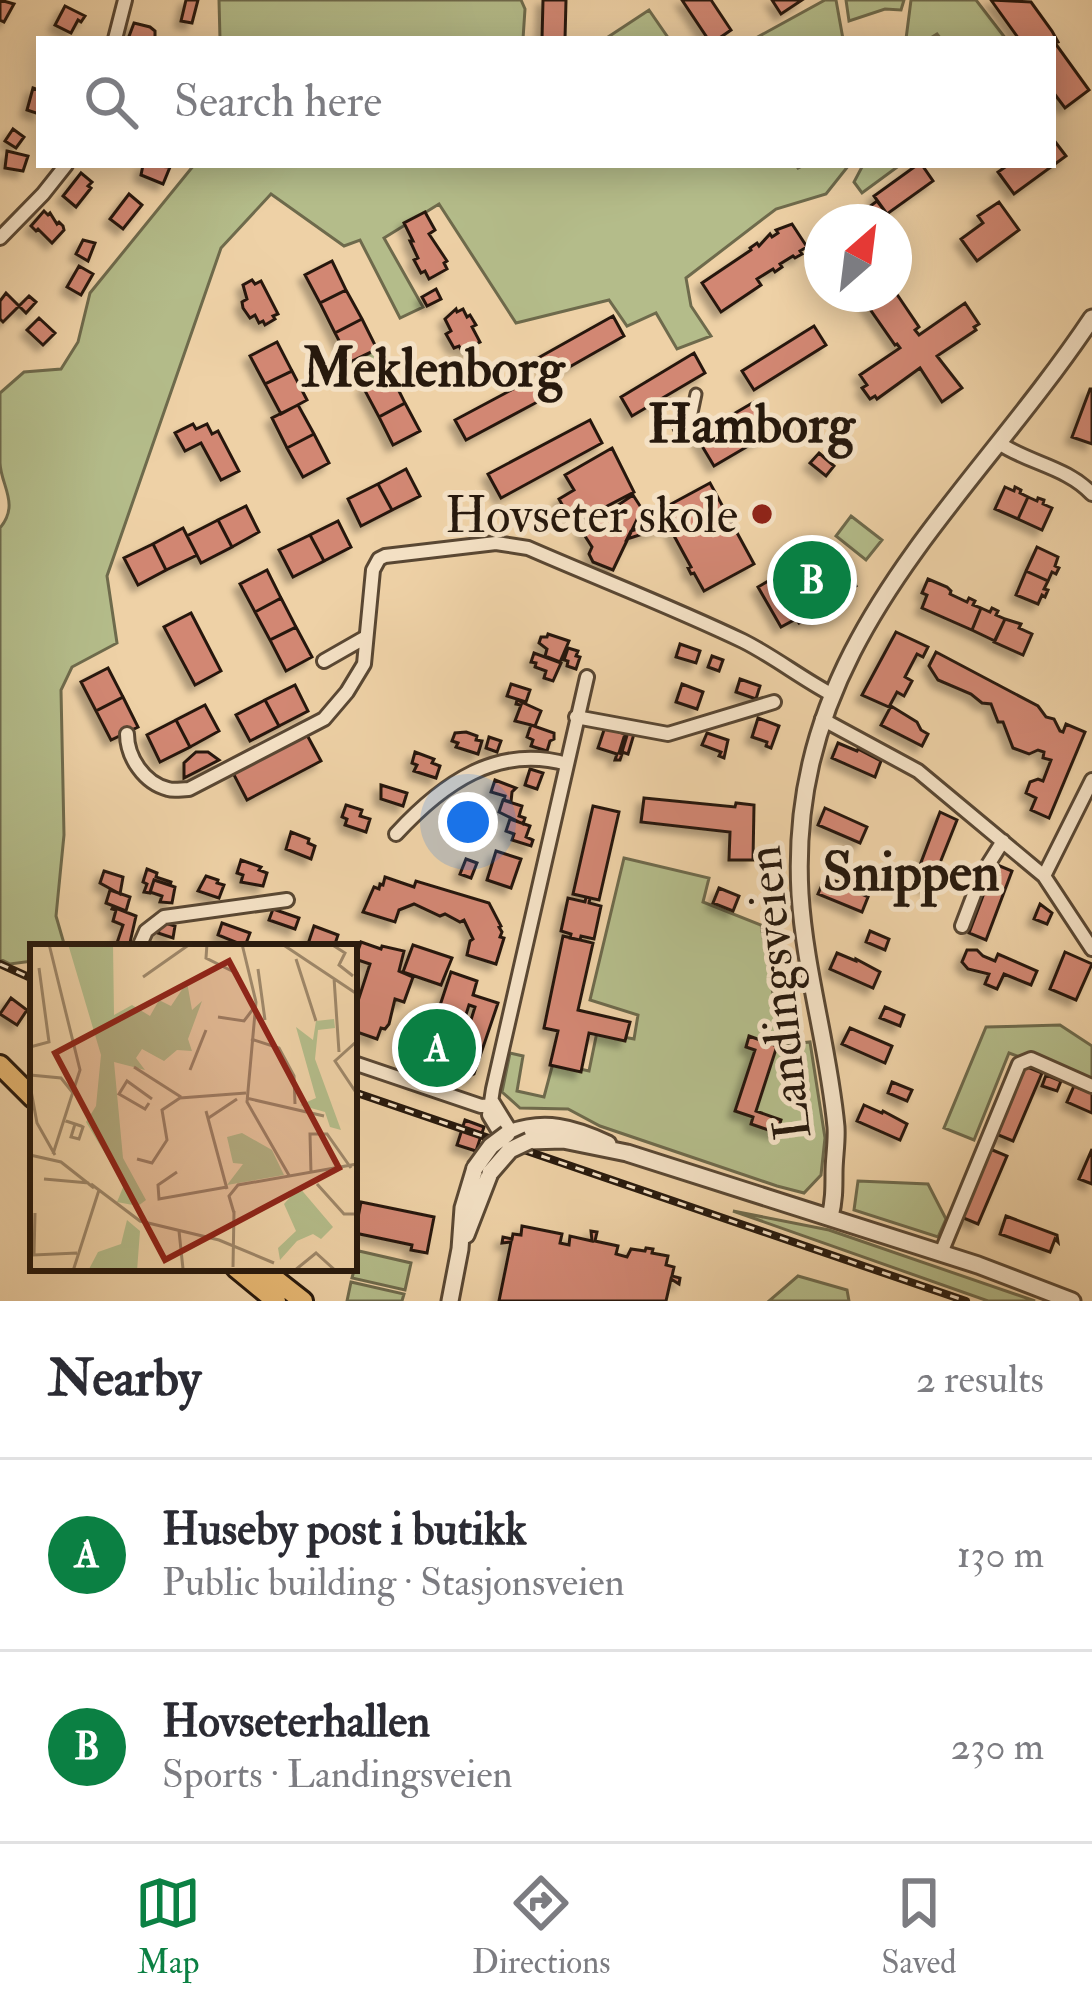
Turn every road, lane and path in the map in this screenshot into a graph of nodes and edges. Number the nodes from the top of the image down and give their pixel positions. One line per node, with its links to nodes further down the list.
1 (125, 0): 2 (street)
2 (116, 36)
3 (64, 168): 4 (street)
4 (0, 238)
5 (1092, 318): 8 (street, Landingsveien)
6 (696, 394): 7 (street)
7 (679, 428)
8 (999, 442): 9 (street); 13 (street, Landingsveien)
9 (1092, 494)
10 (366, 637): 11 (street); 13 (street); 17 (street)
11 (324, 661)
12 (587, 677): 15 (street)
13 (831, 694): 16 (street, Landingsveien)
14 (774, 702): 15 (street)
15 (576, 717): 18 (street)
16 (822, 719): 21 (street); 33 (street, Landingsveien)
17 (127, 734)
18 (567, 764): 20 (street); 31 (street)
19 (1092, 780): 22 (street)
20 (396, 834)
21 (1003, 841): 22 (street); 24 (street)
22 (1044, 876): 26 (street)
23 (287, 900): 25 (street)
24 (962, 926)
25 (141, 944)
26 (1092, 949)
27 (357, 1064): 31 (street)
28 (0, 1065): 30 (main road)
29 (1092, 1086): 34 (street)
30 (30, 1095)
31 (492, 1104): 32 (street)
32 (512, 1136): 33 (street); 39 (street, bridge)
33 (824, 1215): 34 (street)
34 (941, 1253): 40 (street)
35 (240, 1271): 37 (main road)
36 (265, 1271): 38 (main road)
37 (276, 1301)
38 (303, 1301)
39 (450, 1301)
40 (1072, 1301)

